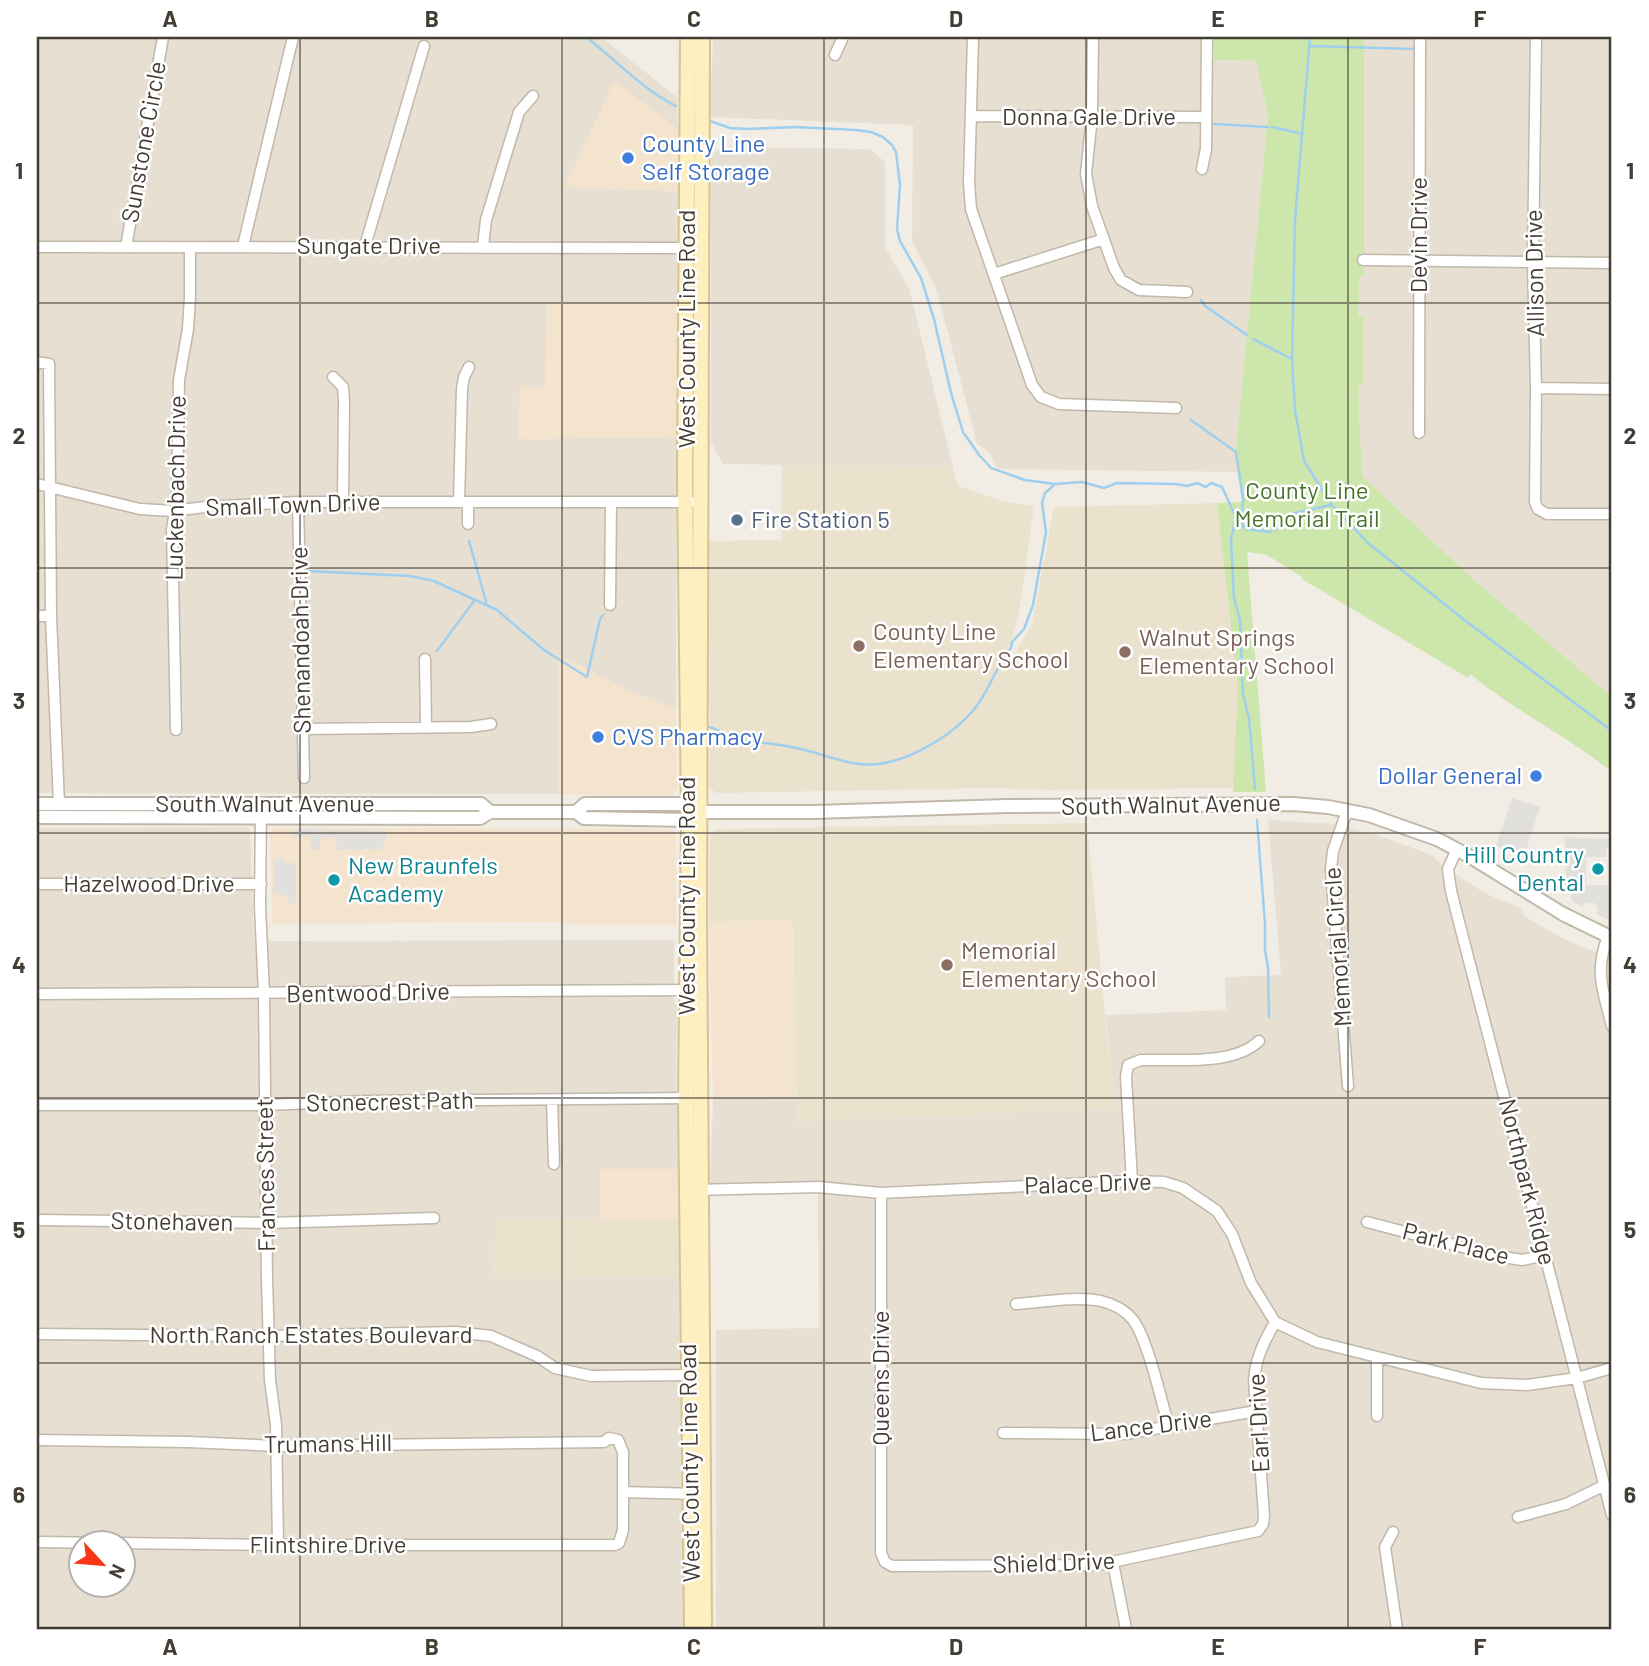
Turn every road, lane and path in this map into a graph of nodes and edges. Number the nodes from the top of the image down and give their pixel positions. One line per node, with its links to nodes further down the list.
1 (163, 37): 24 (street, Sunstone Circle)
2 (293, 37): 20 (street)
3 (688, 37): 17 (main road, West County Line Road)
4 (702, 37): 17 (main road, West County Line Road)
5 (843, 37): 12 (street)
6 (973, 37): 14 (street)
7 (1093, 37): 15 (street)
8 (1207, 37): 16 (street)
9 (1420, 37): 28 (street, Devin Drive)
10 (1536, 37): 29 (street, Allison Drive)
11 (424, 46): 21 (street)
12 (835, 55)
13 (533, 96): 22 (street)
14 (972, 116): 15 (street, Donna Gale Drive); 31 (street)
15 (1092, 116): 16 (street, Donna Gale Drive); 19 (street)
16 (1206, 117): 18 (street)
17 (694, 143): 26 (main road, West County Line Road)
18 (1202, 169)
19 (1104, 239): 31 (street); 32 (street)
20 (243, 246): 21 (street, Sungate Drive); 25 (street, Sungate Drive)
21 (365, 246): 22 (street, Sungate Drive)
22 (482, 246): 26 (street, Sungate Drive)
23 (37, 247): 24 (street, Sungate Drive)
24 (126, 247): 25 (street, Sungate Drive)
25 (190, 248): 47 (street, Luckenbach Drive)
26 (694, 248): 46 (main road, West County Line Road)
27 (1363, 260): 28 (street)
28 (1419, 261): 29 (street); 39 (street, Devin Drive)
29 (1533, 262): 30 (street); 36 (street, Allison Drive)
30 (1612, 263)
31 (994, 274): 38 (street)
32 (1186, 292)
33 (37, 362): 41 (street)
34 (470, 367): 44 (street)
35 (333, 377): 43 (street)
36 (1536, 388): 37 (street); 48 (street, Allison Drive)
37 (1612, 389)
38 (1176, 408)
39 (1419, 433)
40 (37, 484): 41 (street, Small Town Drive)
41 (49, 487): 47 (street, Small Town Drive); 52 (street)
42 (298, 502): 43 (street, Small Town Drive); 47 (street, Small Town Drive); 56 (street, Shenandoah Drive)
43 (343, 502): 44 (street, Small Town Drive)
44 (463, 502): 45 (street, Small Town Drive); 49 (street)
45 (611, 502): 46 (street, Small Town Drive); 50 (street)
46 (692, 502): 64 (main road, West County Line Road)
47 (175, 511): 57 (street, Luckenbach Drive)
48 (1612, 514)
49 (468, 524)
50 (610, 605)
51 (37, 616): 52 (street)
52 (51, 616): 60 (street)
53 (425, 659): 55 (street)
54 (491, 724): 55 (street)
55 (426, 728): 56 (street)
56 (303, 729): 58 (street, Shenandoah Drive)
57 (176, 730)
58 (304, 778)
59 (37, 804): 60 (street, South Walnut Avenue)
60 (59, 804): 61 (street, South Walnut Avenue)
61 (261, 804): 63 (street, South Walnut Avenue); 66 (street, Frances Street)
62 (1346, 811): 64 (street, South Walnut Avenue); 67 (street, South Walnut Avenue); 76 (street, Memorial Circle)
63 (491, 812): 64 (street, South Walnut Avenue); 66 (street, South Walnut Avenue)
64 (692, 812): 71 (main road, West County Line Road)
65 (37, 817): 66 (street, South Walnut Avenue)
66 (260, 818): 69 (street, Frances Street)
67 (1457, 849): 70 (street, South Walnut Avenue); 89 (street, Northpark Ridge)
68 (37, 884): 69 (street, Hazelwood Drive)
69 (261, 884): 73 (street, Frances Street)
70 (1610, 937): 74 (street)
71 (693, 990): 73 (street, Bentwood Drive); 77 (main road, West County Line Road)
72 (37, 993): 73 (street, Bentwood Drive)
73 (264, 994): 80 (street, Frances Street)
74 (1612, 1026)
75 (1259, 1041): 82 (street)
76 (1348, 1086)
77 (693, 1098): 78 (street, Stonecrest Path); 83 (main road, West County Line Road)
78 (552, 1100): 80 (street, Stonecrest Path); 81 (street)
79 (37, 1105): 80 (street, Stonecrest Path)
80 (265, 1105): 88 (street, Frances Street)
81 (554, 1164)
82 (1132, 1181): 84 (street, Palace Drive); 91 (street, Palace Drive)
83 (694, 1190): 84 (street, Palace Drive); 96 (main road, West County Line Road)
84 (881, 1193): 113 (street, Queens Drive)
85 (434, 1218): 88 (street, Stonehaven)
86 (37, 1220): 88 (street, Stonehaven)
87 (1367, 1222): 89 (street, Park Place)
88 (268, 1223): 93 (street, Frances Street)
89 (1545, 1255): 97 (street, Northpark Ridge)
90 (1016, 1304): 100 (street)
91 (1275, 1322): 94 (street); 98 (street, Earl Drive)
92 (37, 1334): 93 (street, North Ranch Estates Boulevard)
93 (270, 1336): 96 (street, North Ranch Estates Boulevard); 103 (street, Frances Street)
94 (1377, 1358): 97 (street); 99 (street)
95 (1612, 1368): 97 (street)
96 (696, 1375): 106 (main road, West County Line Road)
97 (1577, 1378): 104 (street, Northpark Ridge)
98 (1256, 1411): 100 (street, Lance Drive); 109 (street, Earl Drive)
99 (1377, 1416)
100 (1168, 1427): 101 (street, Lance Drive)
101 (1003, 1433)
102 (37, 1440): 103 (street, Trumans Hill)
103 (277, 1446): 105 (street, Trumans Hill); 112 (street, Frances Street)
104 (1605, 1485): 107 (street, Northpark Ridge); 108 (street)
105 (623, 1492): 106 (street); 112 (street, Flintshire Drive)
106 (697, 1494): 115 (main road, West County Line Road); 116 (main road, West County Line Road)
107 (1612, 1516)
108 (1518, 1517)
109 (1262, 1528): 114 (street, Shield Drive)
110 (1393, 1532): 118 (street)
111 (37, 1542): 112 (street, Flintshire Drive)
112 (278, 1545)
113 (885, 1562): 114 (street, Shield Drive)
114 (1113, 1563): 117 (street)
115 (692, 1629)
116 (704, 1629)
117 (1126, 1629)
118 (1397, 1629)

